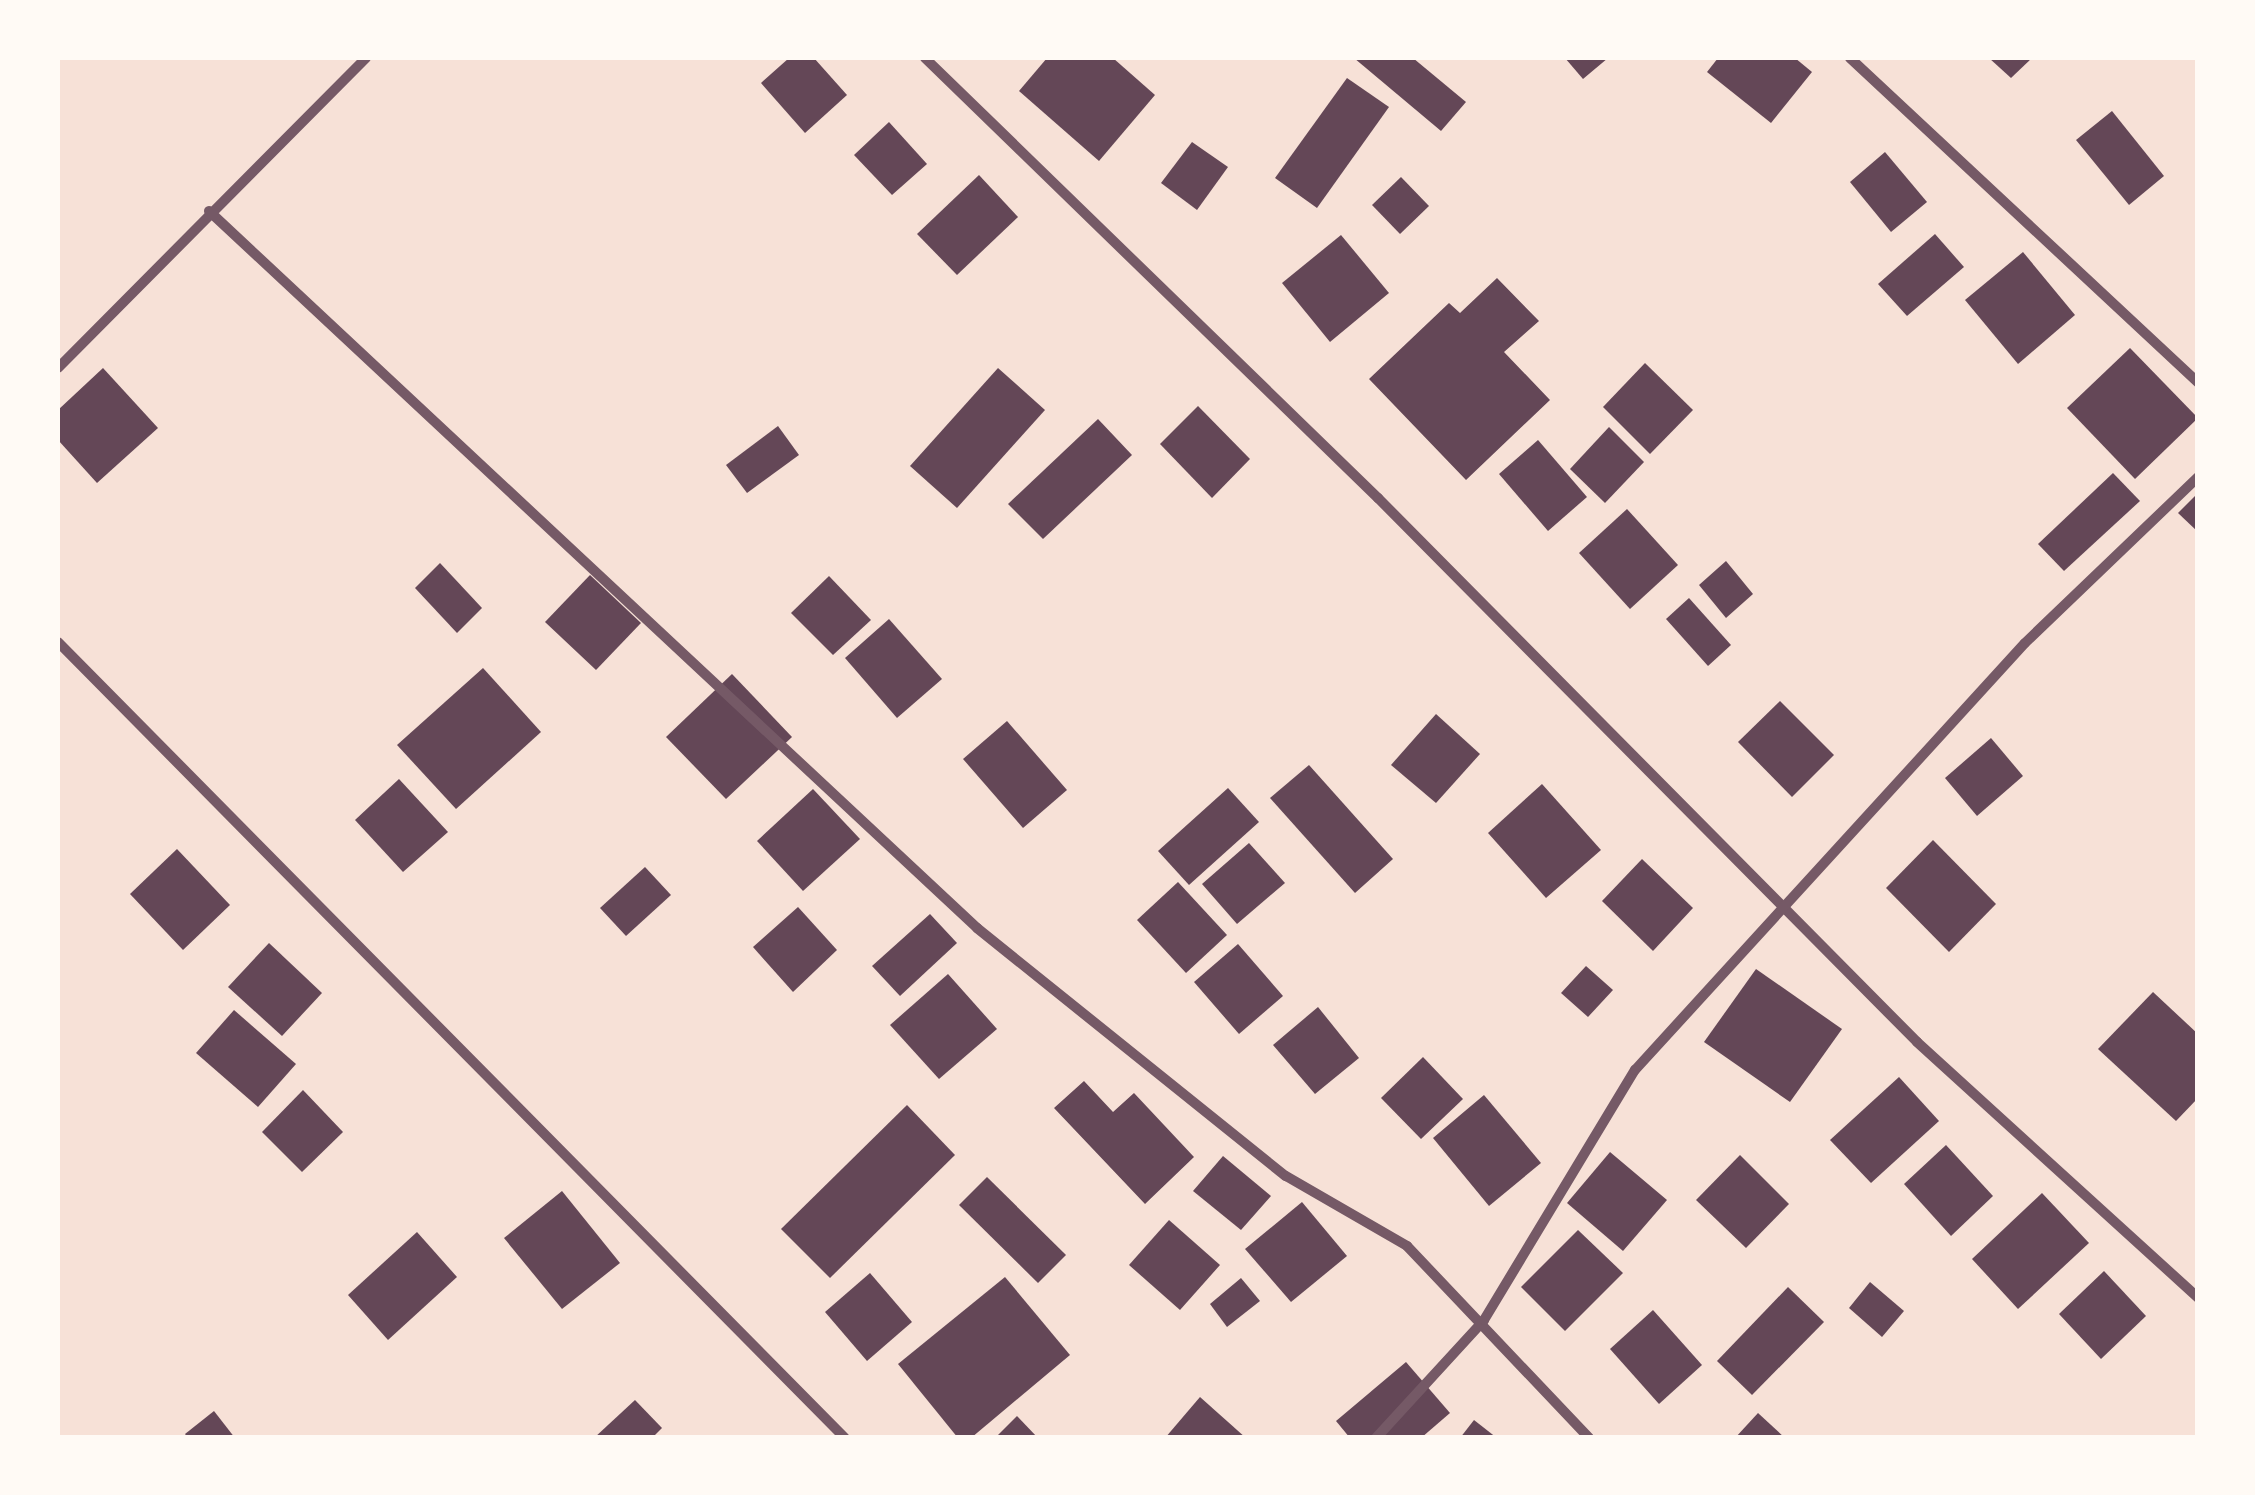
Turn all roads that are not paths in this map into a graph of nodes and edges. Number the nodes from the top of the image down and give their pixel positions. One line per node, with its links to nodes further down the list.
1 (366, 58): 4 (street)
2 (924, 58): 9 (street)
3 (1850, 58): 6 (street)
4 (208, 210): 5 (street); 11 (street)
5 (58, 368)
6 (2198, 383)
7 (2198, 477): 9 (street)
8 (58, 642): 12 (street)
9 (1782, 904): 10 (street); 11 (street)
10 (2198, 1298)
11 (1484, 1320): 13 (street); 14 (street)
12 (845, 1438)
13 (1376, 1438)
14 (1589, 1438)

